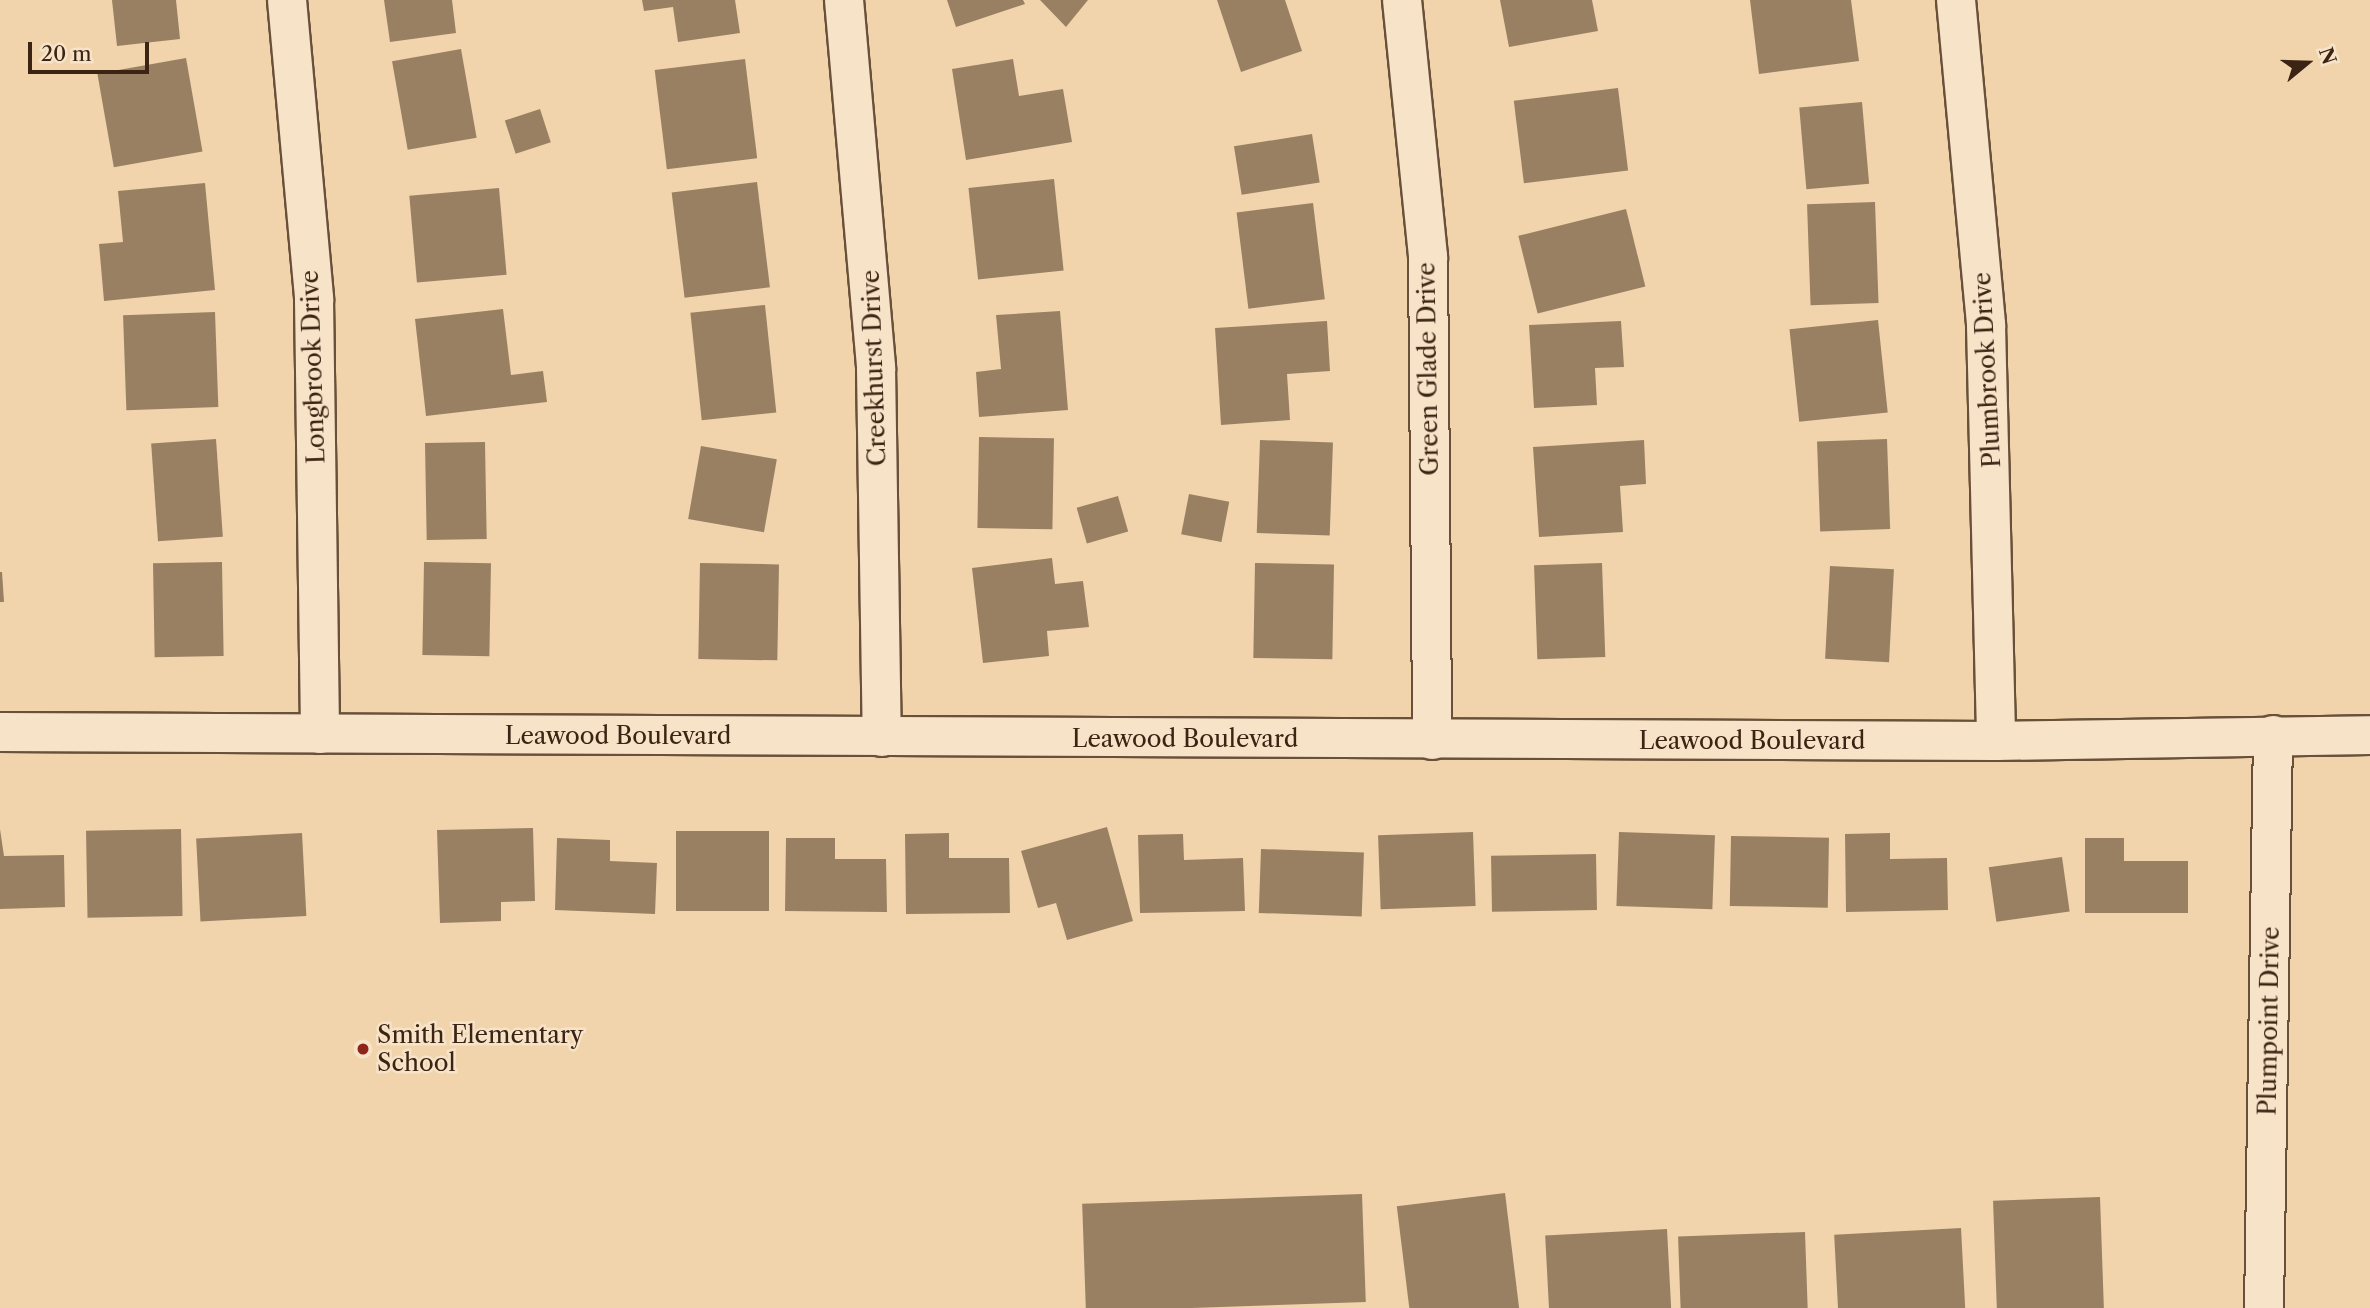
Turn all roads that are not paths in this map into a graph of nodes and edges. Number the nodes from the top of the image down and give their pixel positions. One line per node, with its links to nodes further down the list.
1 (287, 0): 6 (street, Longbrook Drive)
2 (844, 0): 9 (street, Creekhurst Drive)
3 (1402, 0): 10 (street, Green Glade Drive)
4 (1956, 0): 11 (street, Plumbrook Drive)
5 (0, 732): 6 (street, Leawood Boulevard)
6 (320, 734): 9 (street, Leawood Boulevard)
7 (2273, 735): 8 (street, Leawood Boulevard); 11 (street, Leawood Boulevard); 12 (street, Plumpoint Drive)
8 (2370, 735)
9 (882, 737): 10 (street, Leawood Boulevard)
10 (1432, 740): 11 (street, Leawood Boulevard)
11 (1996, 741)
12 (2264, 1308)

